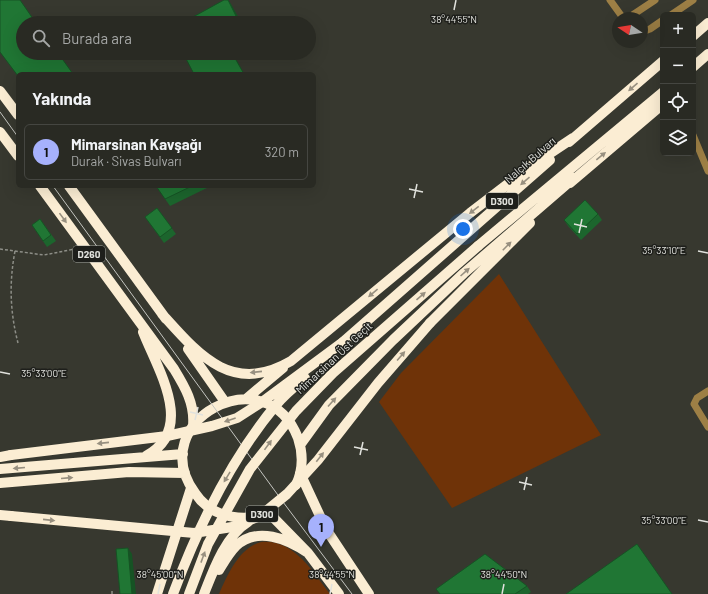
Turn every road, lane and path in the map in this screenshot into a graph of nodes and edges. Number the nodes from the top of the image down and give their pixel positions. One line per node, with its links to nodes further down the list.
1 (610, 0): 4 (street)
2 (655, 0): 5 (street)
3 (693, 0): 6 (street)
4 (619, 12)
5 (637, 12)
6 (675, 12)
7 (660, 22): 9 (street)
8 (708, 23): 10 (highway)
9 (648, 30)
10 (696, 33)
11 (708, 54): 14 (highway)
12 (708, 62): 15 (street)
13 (660, 64): 21 (highway, Nalçık Bulvarı / D300, one-way to 21)
14 (696, 65)
15 (696, 66)
16 (0, 91): 19 (highway)
17 (660, 94): 58 (highway, Mimarsinan Üst Geçit / D300, one-way to 17, bridge)
18 (660, 109): 25 (highway, one-way to 18)
19 (16, 112)
20 (0, 132): 23 (highway)
21 (574, 138): 33 (highway, Nalçık Bulvarı / D300, one-way to 33); 35 (highway, one-way to 35)
22 (696, 142): 24 (street)
23 (16, 153)
24 (708, 171)
25 (574, 178): 41 (highway, one-way to 25); 51 (highway, D300, one-way to 25, bridge)
26 (41, 188): 28 (highway, D260, one-way to 28)
27 (70, 188): 31 (highway, D260)
28 (83, 246): 30 (path); 32 (highway, D260)
29 (0, 249): 30 (path)
30 (14, 251): 34 (path)
31 (162, 314): 35 (highway, one-way to 31); 38 (highway)
32 (139, 322): 39 (highway); 44 (highway)
33 (342, 342): 43 (highway, D300, one-way to 43, bridge); 57 (highway, Mimarsinan Üst Geçit, one-way to 57, bridge)
34 (18, 343)
35 (291, 361): 37 (highway)
36 (708, 391): 40 (street)
37 (246, 399): 38 (highway); 41 (highway)
38 (226, 402): 39 (highway)
39 (193, 426): 42 (highway)
40 (708, 428)
41 (300, 445): 47 (highway)
42 (184, 454): 44 (highway); 46 (highway)
43 (0, 457)
44 (145, 457): 45 (highway, one-way to 45)
45 (0, 469)
46 (185, 473): 48 (highway, one-way to 46); 49 (highway)
47 (300, 473): 50 (highway); 61 (highway)
48 (0, 483)
49 (191, 488): 52 (highway); 56 (highway)
50 (268, 512): 52 (highway); 53 (highway)
51 (0, 515)
52 (256, 516): 59 (highway)
53 (308, 553): 59 (highway); 60 (highway)
54 (112, 591): 55 (path)
55 (112, 594)
56 (157, 594)
57 (173, 594)
58 (189, 594)
59 (204, 594)
60 (339, 594)
61 (369, 594)

